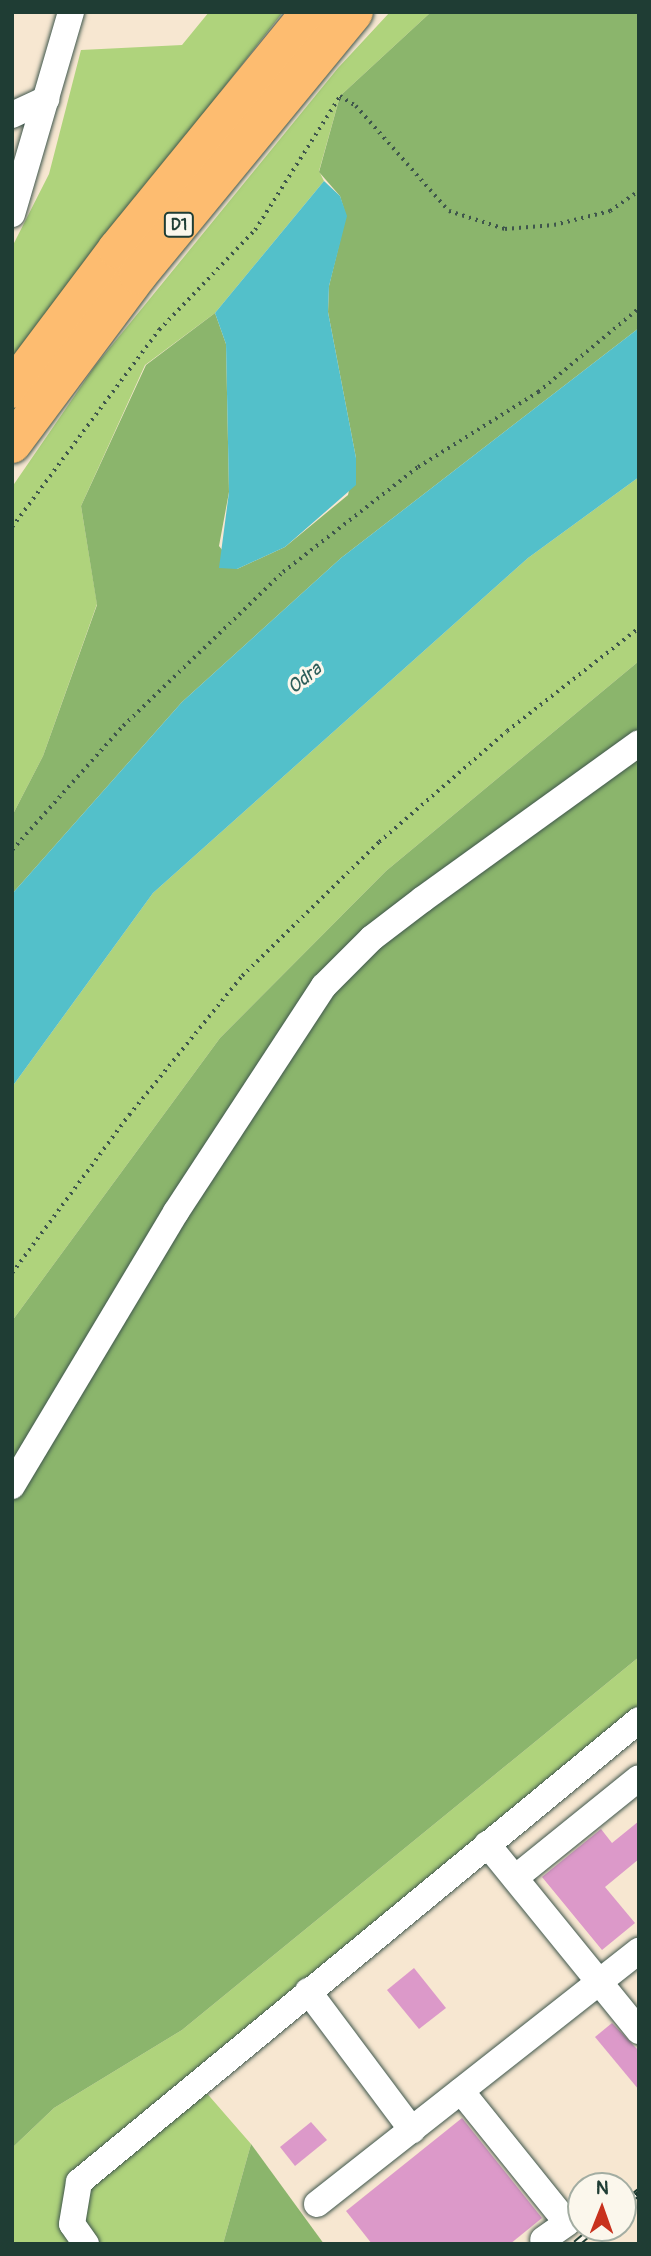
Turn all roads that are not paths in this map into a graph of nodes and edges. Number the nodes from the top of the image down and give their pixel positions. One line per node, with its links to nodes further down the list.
1 (71, 12): 4 (street)
2 (310, 12): 7 (highway, D1)
3 (354, 12): 8 (highway, D1)
4 (46, 99): 5 (street); 6 (street)
5 (12, 115)
6 (12, 214)
7 (12, 389)
8 (12, 444)
9 (639, 743): 10 (street)
10 (12, 1486)
11 (639, 1720): 13 (street)
12 (639, 1778): 14 (street)
13 (487, 1844): 14 (street); 17 (street)
14 (515, 1878): 16 (street)
15 (639, 1951): 16 (street)
16 (599, 1982): 18 (street); 19 (street)
17 (308, 1991): 20 (street); 23 (street)
18 (639, 2031)
19 (461, 2091): 20 (street); 22 (street)
20 (412, 2130): 21 (street)
21 (317, 2204)
22 (543, 2242)
23 (86, 2244)

